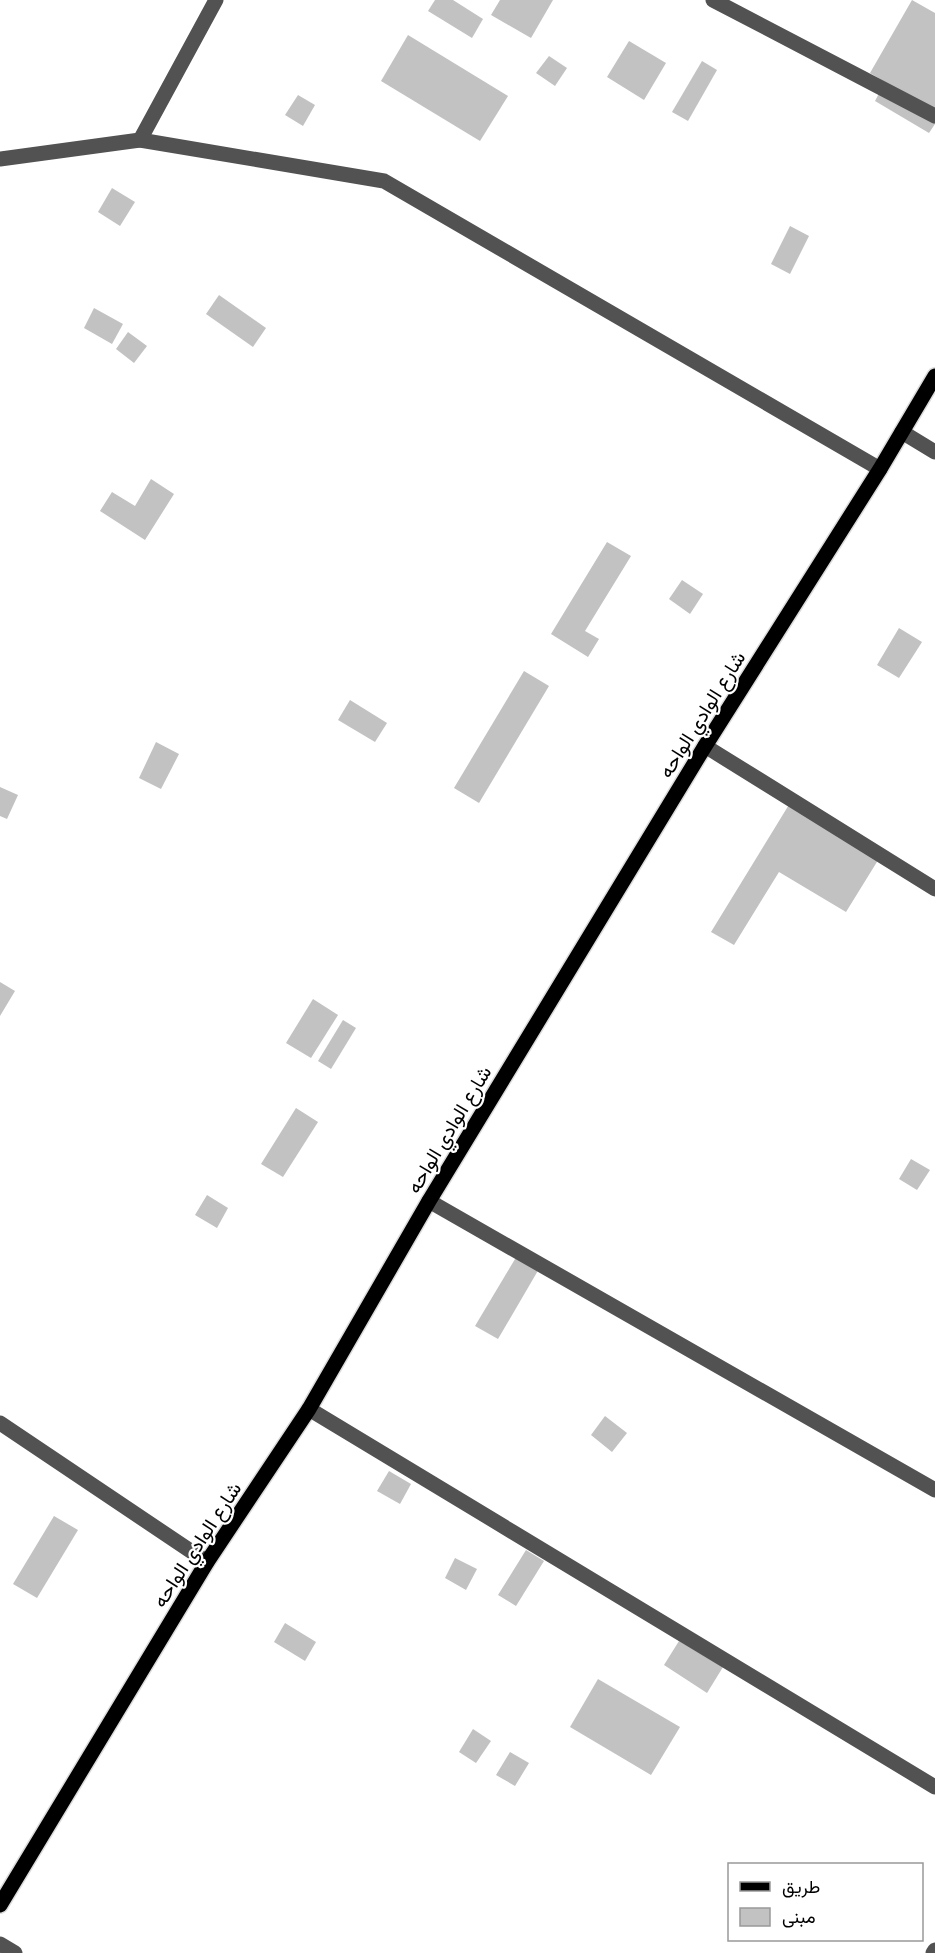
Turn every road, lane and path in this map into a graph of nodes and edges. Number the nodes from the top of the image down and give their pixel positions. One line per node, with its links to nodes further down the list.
1 (216, 0): 4 (street)
2 (713, 0): 3 (street)
3 (935, 116)
4 (140, 140): 5 (street); 9 (street)
5 (0, 159)
6 (935, 376): 7 (main road, شارع الوادي الواحه)
7 (902, 432): 8 (street); 9 (main road, شارع الوادي الواحه)
8 (935, 452)
9 (880, 470): 10 (main road, شارع الوادي الواحه)
10 (705, 746): 11 (street); 12 (main road, شارع الوادي الواحه)
11 (935, 889)
12 (429, 1201): 13 (main road, شارع الوادي الواحه); 15 (street)
13 (309, 1409): 16 (main road, شارع الوادي الواحه); 17 (street)
14 (0, 1423): 16 (street)
15 (935, 1490)
16 (207, 1562): 18 (main road, شارع الوادي الواحه)
17 (935, 1787)
18 (0, 1905)
19 (0, 1944): 20 (street)
20 (15, 1953)

